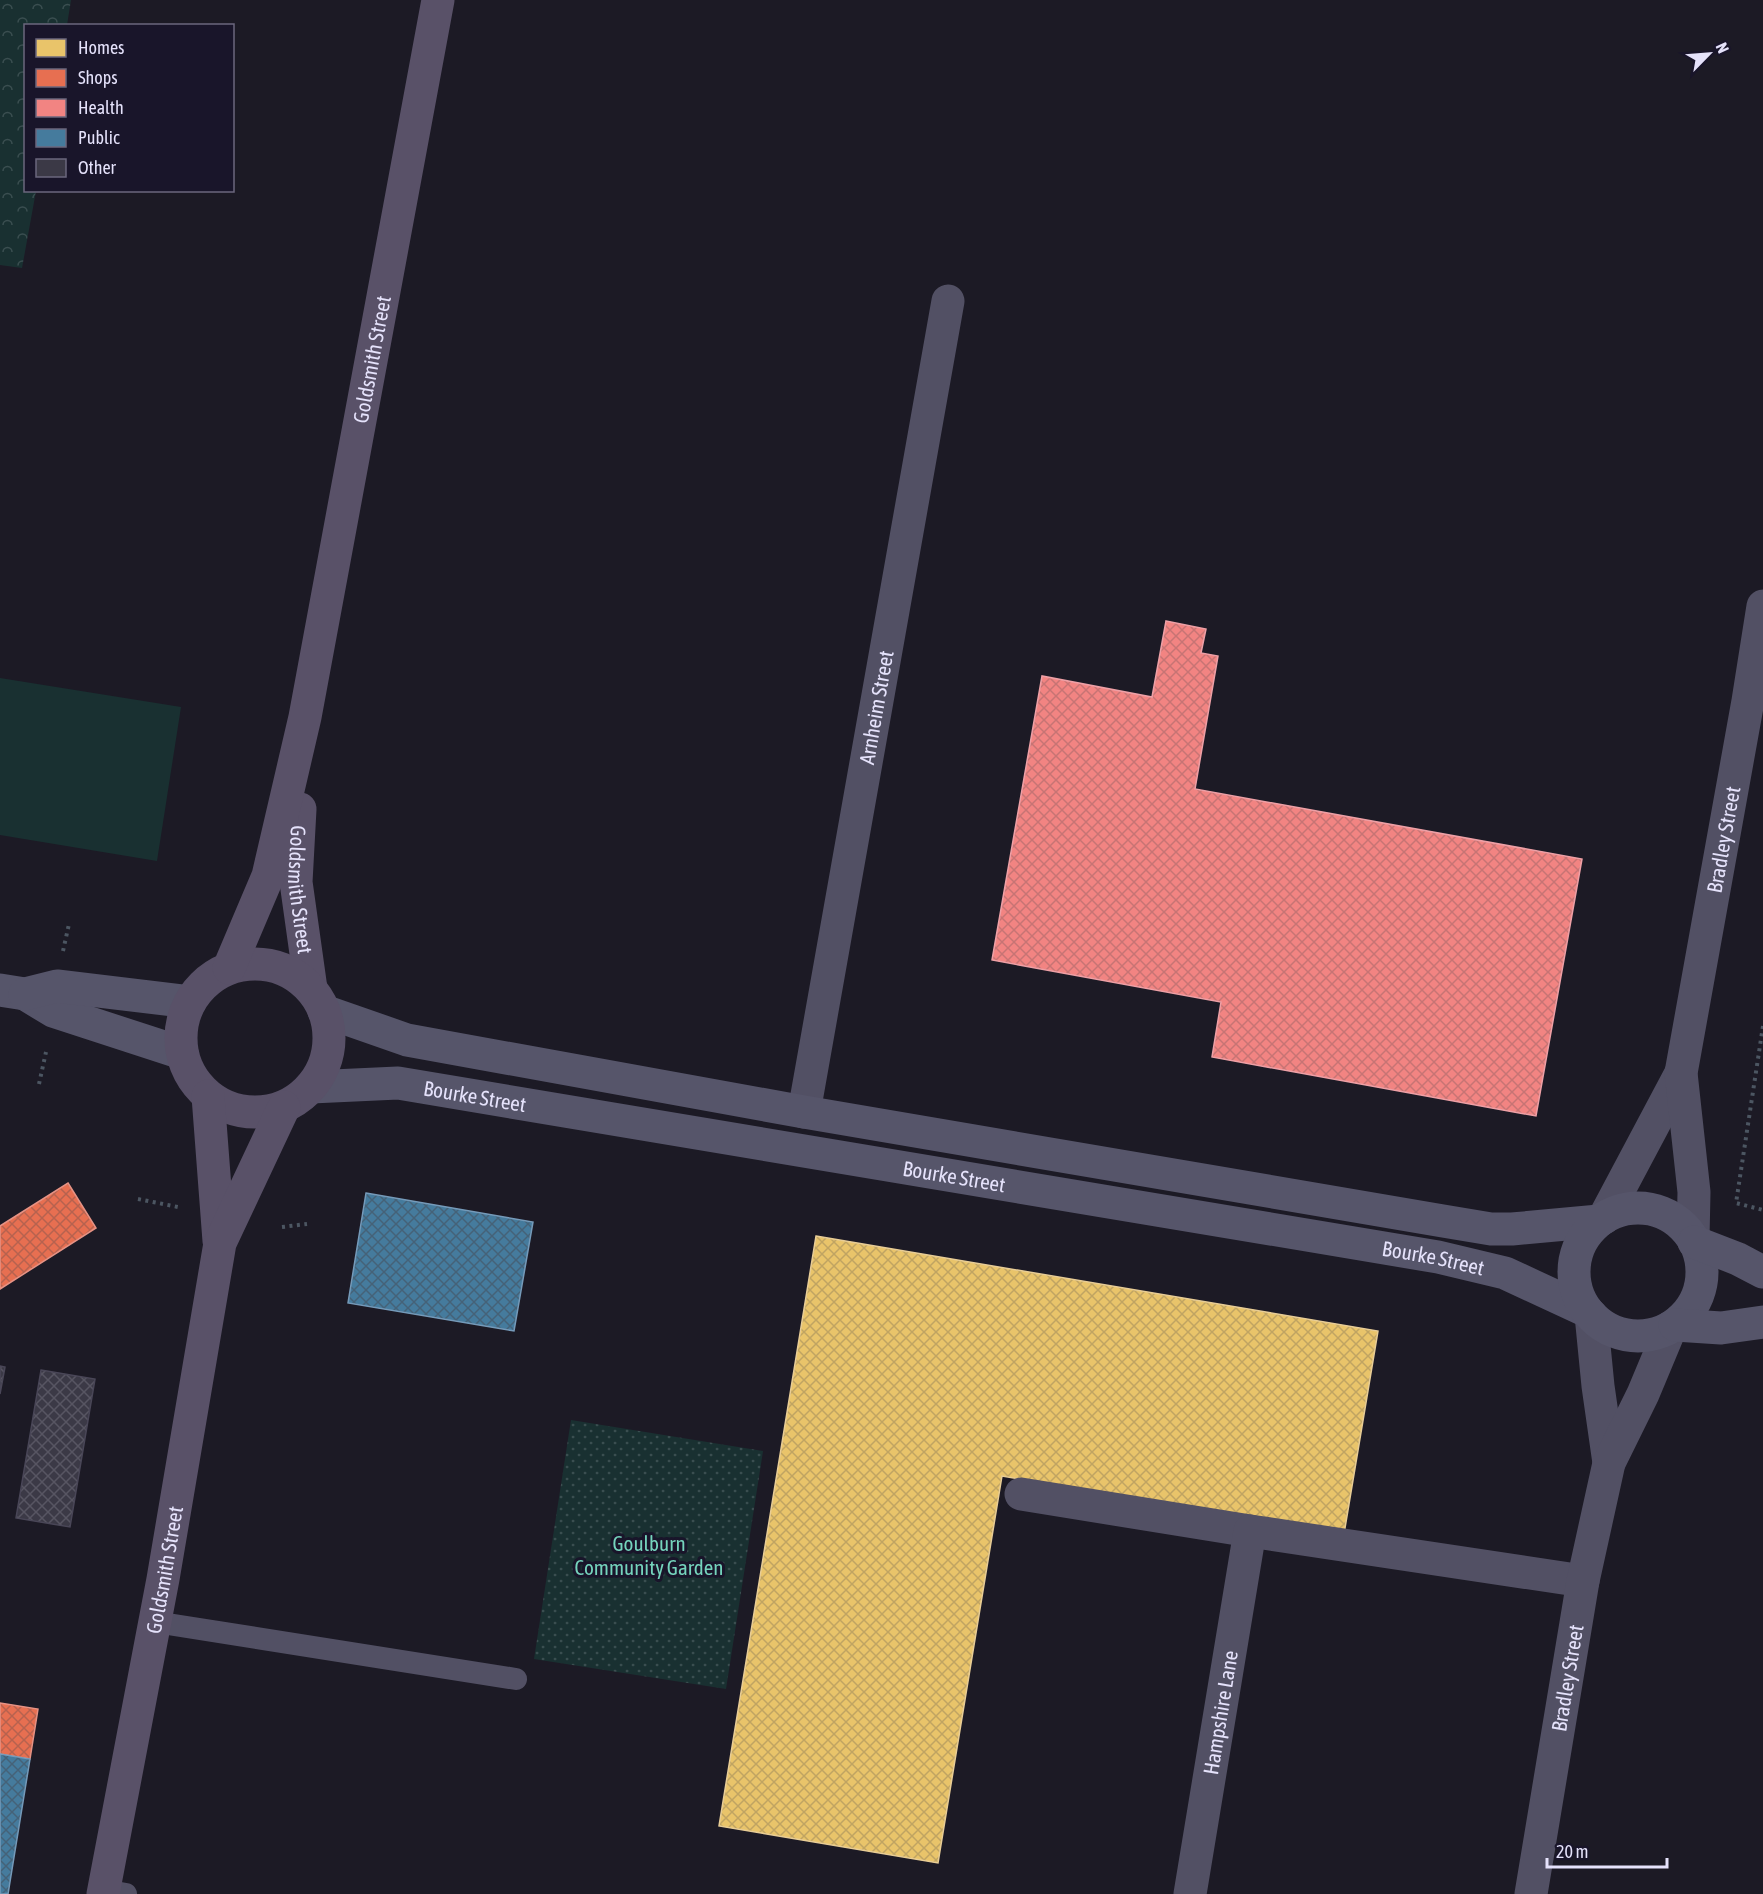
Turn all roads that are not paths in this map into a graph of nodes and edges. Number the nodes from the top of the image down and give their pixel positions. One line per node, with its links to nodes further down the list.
1 (438, 0): 4 (main road, Goldsmith Street)
2 (948, 301): 14 (street, Arnheim Street)
3 (1763, 606): 10 (street, Bradley Street)
4 (305, 717): 5 (main road, Goldsmith Street); 7 (main road, Goldsmith Street)
5 (229, 968): 7 (main road); 8 (main road)
6 (12, 992): 8 (main road); 9 (main road)
7 (318, 1000): 11 (main road); 14 (main road, Bourke Street)
8 (190, 1002): 9 (main road)
9 (182, 1053): 12 (main road)
10 (1681, 1073): 15 (street, Bradley Street); 16 (street, Bradley Street)
11 (311, 1087): 13 (main road); 19 (main road, Bourke Street)
12 (207, 1095): 13 (main road); 17 (main road, Goldsmith Street)
13 (284, 1107): 17 (main road, Goldsmith Street)
14 (804, 1112): 15 (main road, Bourke Street)
15 (1602, 1220): 16 (main road); 19 (main road)
16 (1694, 1240): 18 (main road); 21 (main road)
17 (220, 1243): 26 (main road, Goldsmith Street)
18 (1763, 1272)
19 (1589, 1313): 21 (main road); 22 (street, Bradley Street)
20 (1763, 1322): 21 (main road)
21 (1673, 1326): 22 (street, Bradley Street)
22 (1609, 1462): 25 (street, Bradley Street)
23 (1021, 1494): 24 (street)
24 (1250, 1531): 25 (street); 29 (street, Hampshire Lane)
25 (1583, 1581): 30 (street, Bradley Street)
26 (155, 1622): 27 (lane); 28 (main road, Goldsmith Street)
27 (516, 1679)
28 (111, 1893)
29 (1190, 1894)
30 (1531, 1894)

